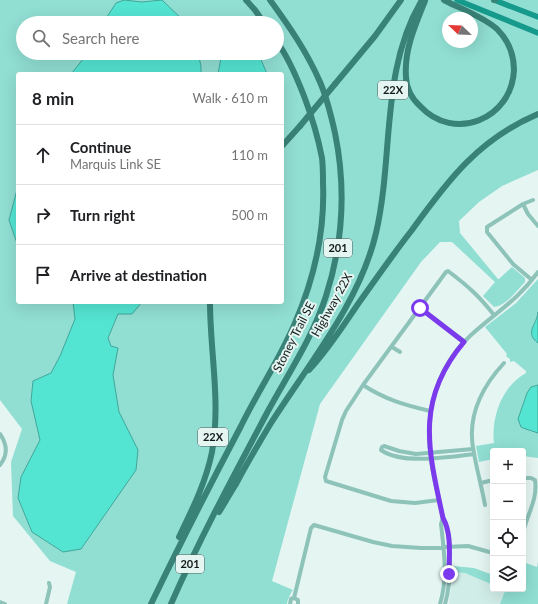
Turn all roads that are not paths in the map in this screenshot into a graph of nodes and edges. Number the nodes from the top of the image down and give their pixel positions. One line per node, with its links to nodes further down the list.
1 (246, 0): 9 (highway)
2 (270, 0): 10 (highway, Stoney Trail SE / 201)
3 (401, 0): 16 (highway, bridge)
4 (422, 0): 29 (highway, Highway 22X / 22X)
5 (425, 0): 6 (highway)
6 (444, 0)
7 (457, 0): 13 (main road)
8 (494, 0): 11 (main road)
9 (259, 16)
10 (282, 16)
11 (538, 17)
12 (284, 18): 44 (highway, Stoney Trail SE / 201)
13 (538, 33)
14 (284, 54): 49 (highway, Stoney Trail SE / 201)
15 (538, 114): 29 (highway)
16 (284, 144)
17 (533, 200): 18 (street)
18 (523, 204): 19 (street); 21 (street)
19 (538, 226)
20 (538, 272): 21 (street)
21 (532, 280): 24 (street)
22 (210, 304): 49 (highway, 22X)
23 (420, 308): 24 (street); 25 (street); 26 (street)
24 (494, 315): 25 (street)
25 (464, 342): 31 (street)
26 (392, 346): 27 (street); 30 (street)
27 (400, 352)
28 (504, 362): 33 (street)
29 (303, 377): 44 (highway, Highway 22X / 22X)
30 (363, 386): 31 (street); 41 (street)
31 (430, 411): 34 (street)
32 (0, 434): 37 (street)
33 (473, 449): 34 (street); 35 (street)
34 (430, 452): 36 (street); 36 (street)
35 (474, 454): 36 (street); 40 (street)
36 (431, 458): 41 (street)
37 (0, 465)
38 (526, 478): 45 (street)
39 (490, 481): 40 (street)
40 (481, 483): 42 (street)
41 (439, 500): 43 (street)
42 (485, 505)
43 (443, 518): 46 (street); 47 (street)
44 (209, 524): 56 (highway, Stoney Trail SE / 201)
45 (526, 525)
46 (444, 546): 47 (street); 51 (street); 59 (street)
47 (449, 546): 48 (street); 60 (street)
48 (490, 551)
49 (170, 565): 55 (highway, Stoney Trail SE / 201)
50 (49, 583): 54 (street)
51 (294, 598): 57 (street); 58 (street)
52 (0, 602): 53 (street)
53 (4, 604)
54 (46, 604)
55 (151, 604)
56 (171, 604)
57 (290, 604)
58 (298, 604)
59 (440, 604)
60 (445, 604)

